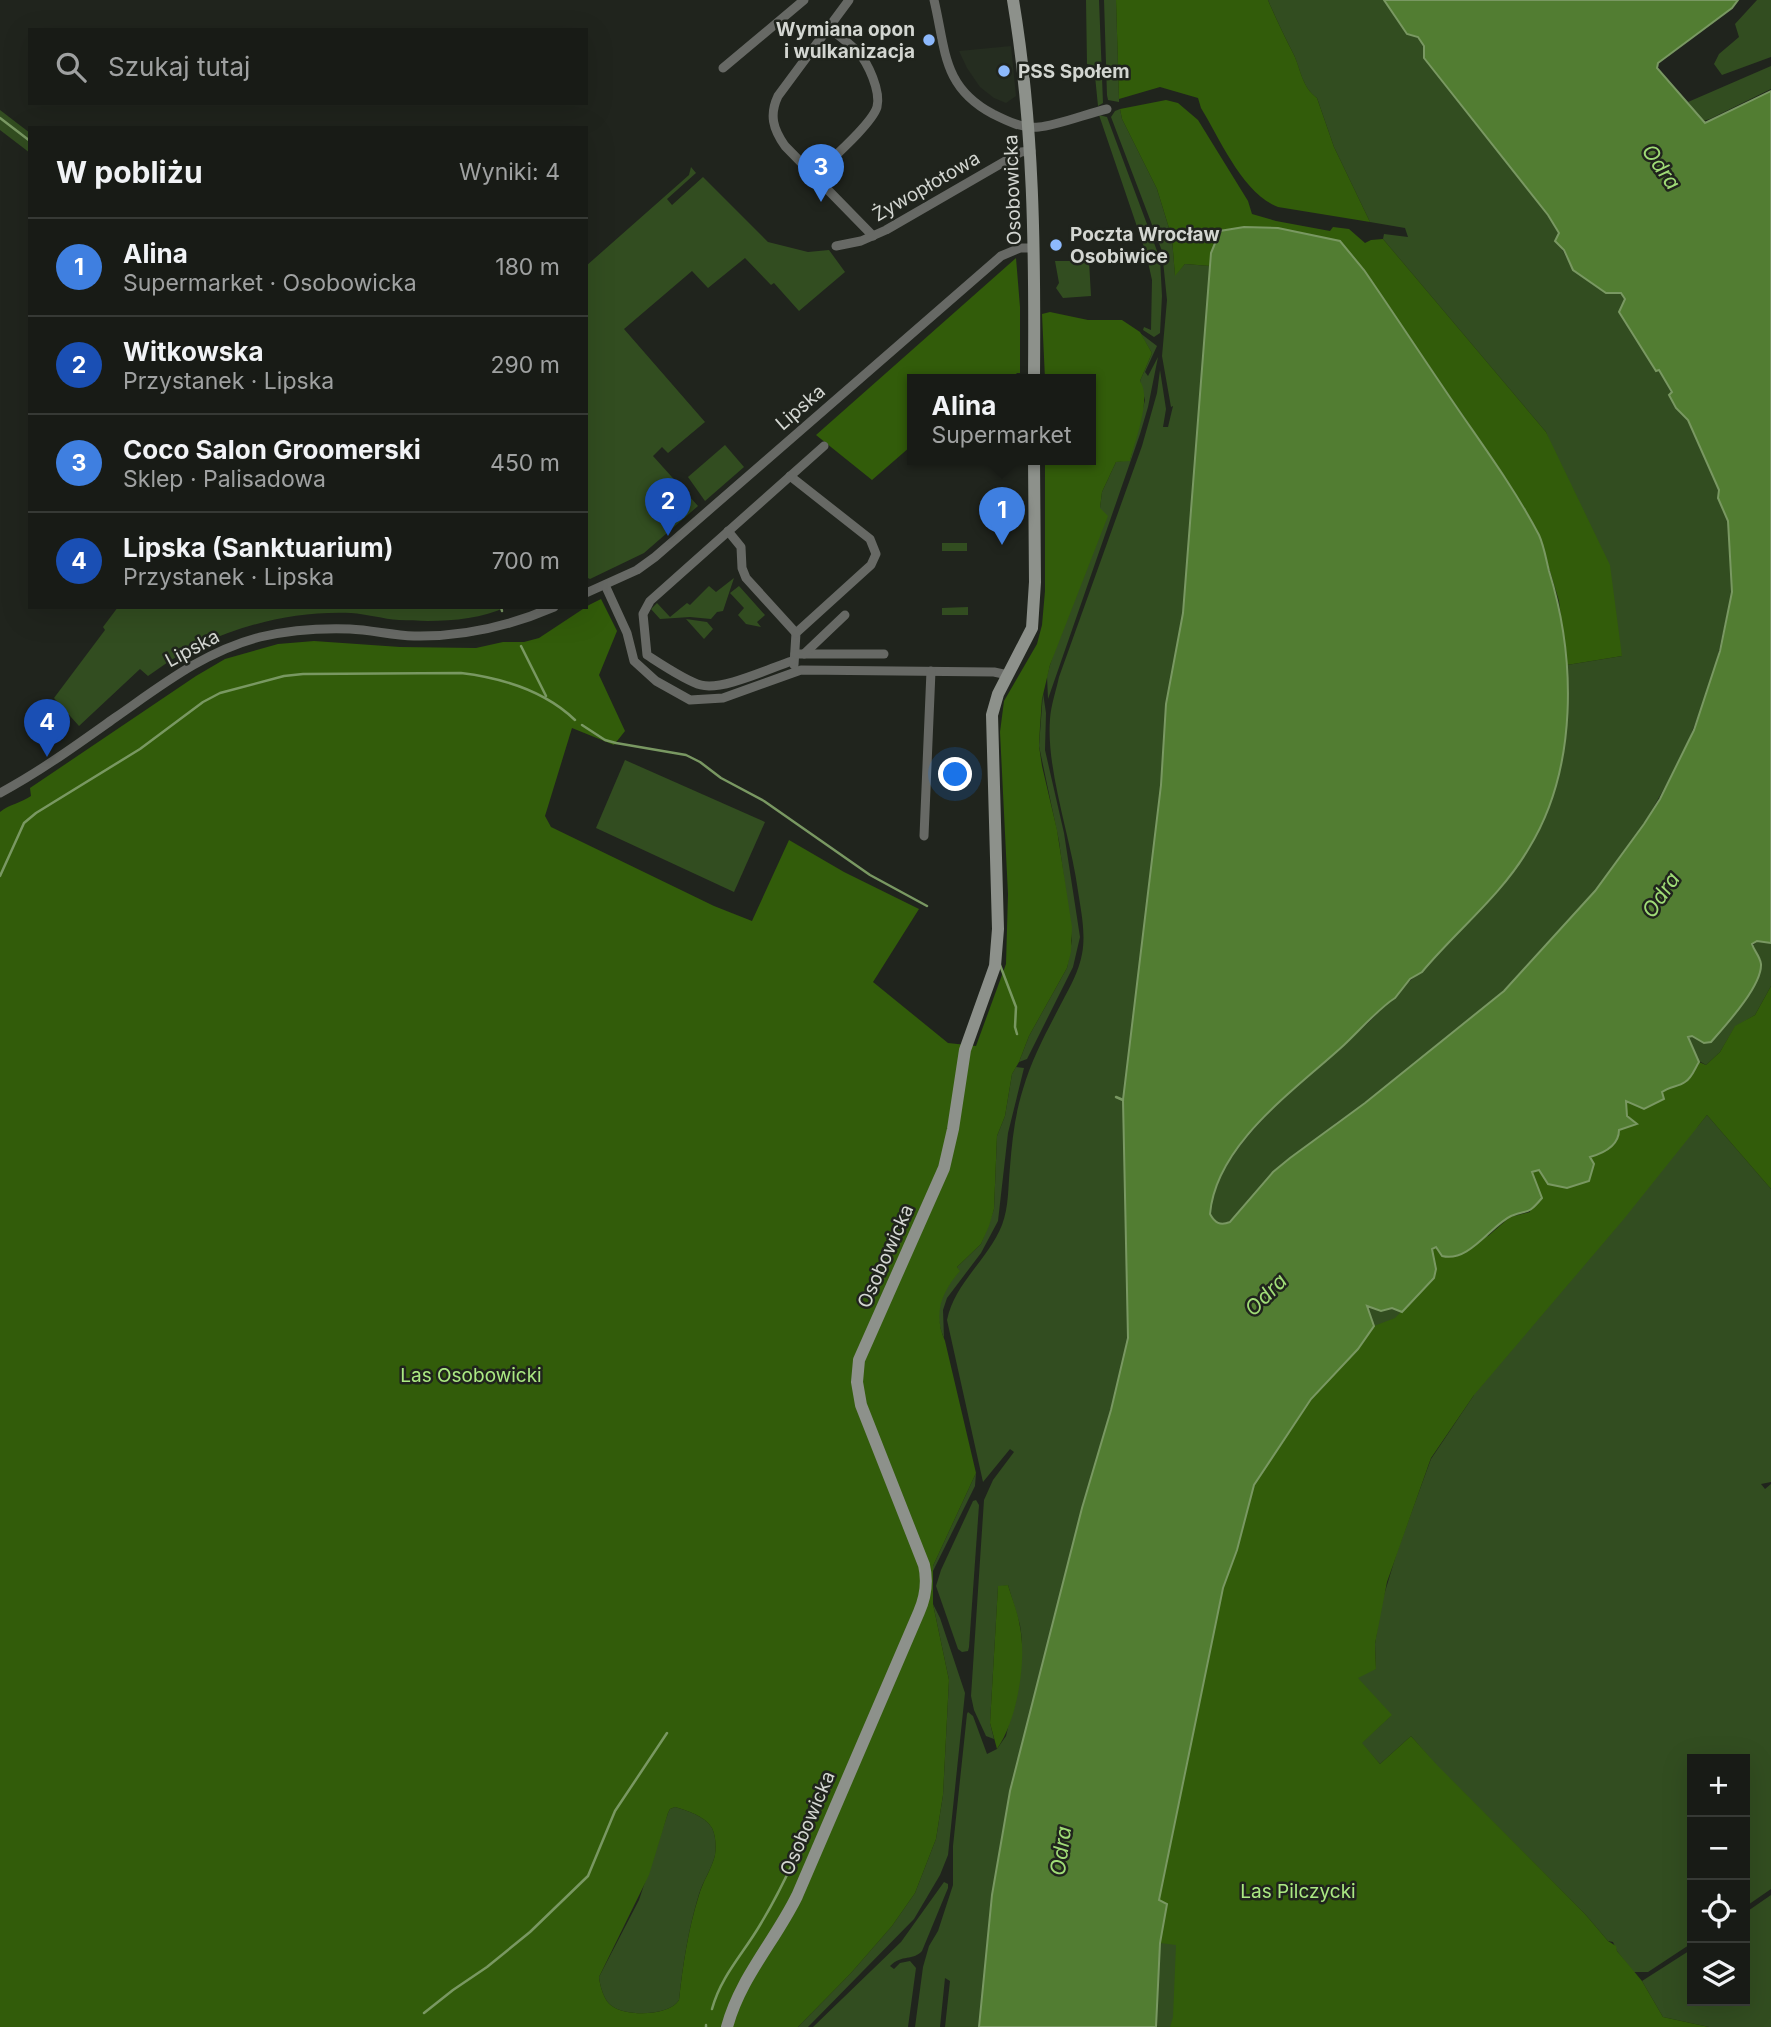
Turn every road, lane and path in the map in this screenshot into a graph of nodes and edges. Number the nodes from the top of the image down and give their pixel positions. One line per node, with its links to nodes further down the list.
1 (804, 0): 6 (street)
2 (849, 0): 5 (street)
3 (934, 0): 8 (street)
4 (1013, 0): 8 (street, Osobowicka)
5 (828, 27): 10 (street); 10 (street)
6 (723, 68)
7 (1107, 109): 8 (street)
8 (1028, 127): 9 (street, Osobowicka)
9 (1031, 151): 11 (street, Żywopłotowa); 13 (street, Osobowicka)
10 (815, 175): 11 (street)
11 (873, 236): 12 (street, Żywopłotowa)
12 (836, 246)
13 (1033, 248): 14 (street, Osobowicka); 19 (street, Lipska)
14 (1034, 374)
15 (824, 446): 17 (street)
16 (1034, 465): 28 (street, Osobowicka)
17 (790, 476): 18 (street); 23 (street)
18 (728, 531): 23 (street); 25 (street)
19 (605, 584): 20 (street, Lipska); 27 (street)
20 (588, 592)
21 (549, 609): 29 (street, Lipska)
22 (845, 614): 25 (street)
23 (796, 633): 25 (street)
24 (884, 654): 25 (street)
25 (797, 656): 27 (street)
26 (931, 671): 27 (street); 28 (street); 30 (street)
27 (796, 672)
28 (1008, 675): 31 (street, Osobowicka)
29 (0, 793)
30 (923, 836)
31 (727, 2027)

